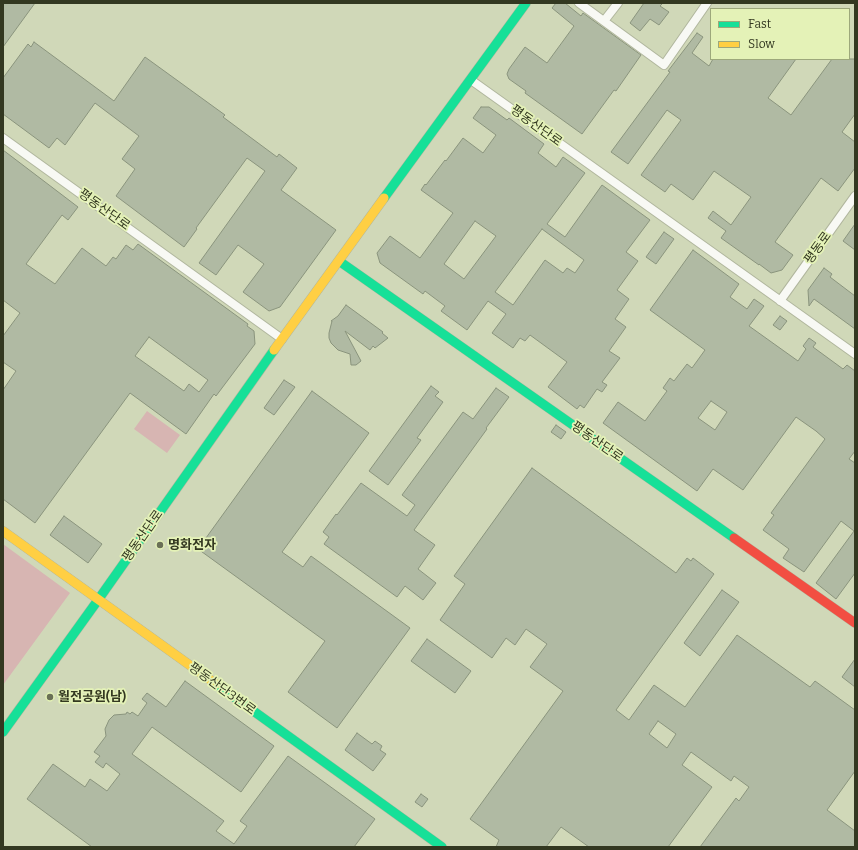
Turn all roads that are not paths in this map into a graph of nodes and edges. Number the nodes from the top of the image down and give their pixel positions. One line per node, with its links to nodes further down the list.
1 (526, 3): 6 (street, 평동산단로)
2 (579, 3): 5 (street)
3 (618, 3): 5 (street)
4 (707, 3): 5 (street)
5 (604, 21)
6 (471, 80): 9 (street, 평동산단로); 10 (street, 평동산단로)
7 (3, 138): 11 (street, 평동산단로)
8 (855, 196): 10 (street, 평동로)
9 (339, 261): 11 (street, 평동산단로); 15 (street, 평동산단로)
10 (780, 301): 12 (street, 평동산단로)
11 (282, 339): 14 (street, 평동산단로)
12 (855, 354)
13 (3, 531): 14 (street, 평동산단3번로)
14 (98, 600): 16 (street, 평동산단로); 17 (street, 평동산단3번로)
15 (855, 623)
16 (3, 732)
17 (442, 847)

